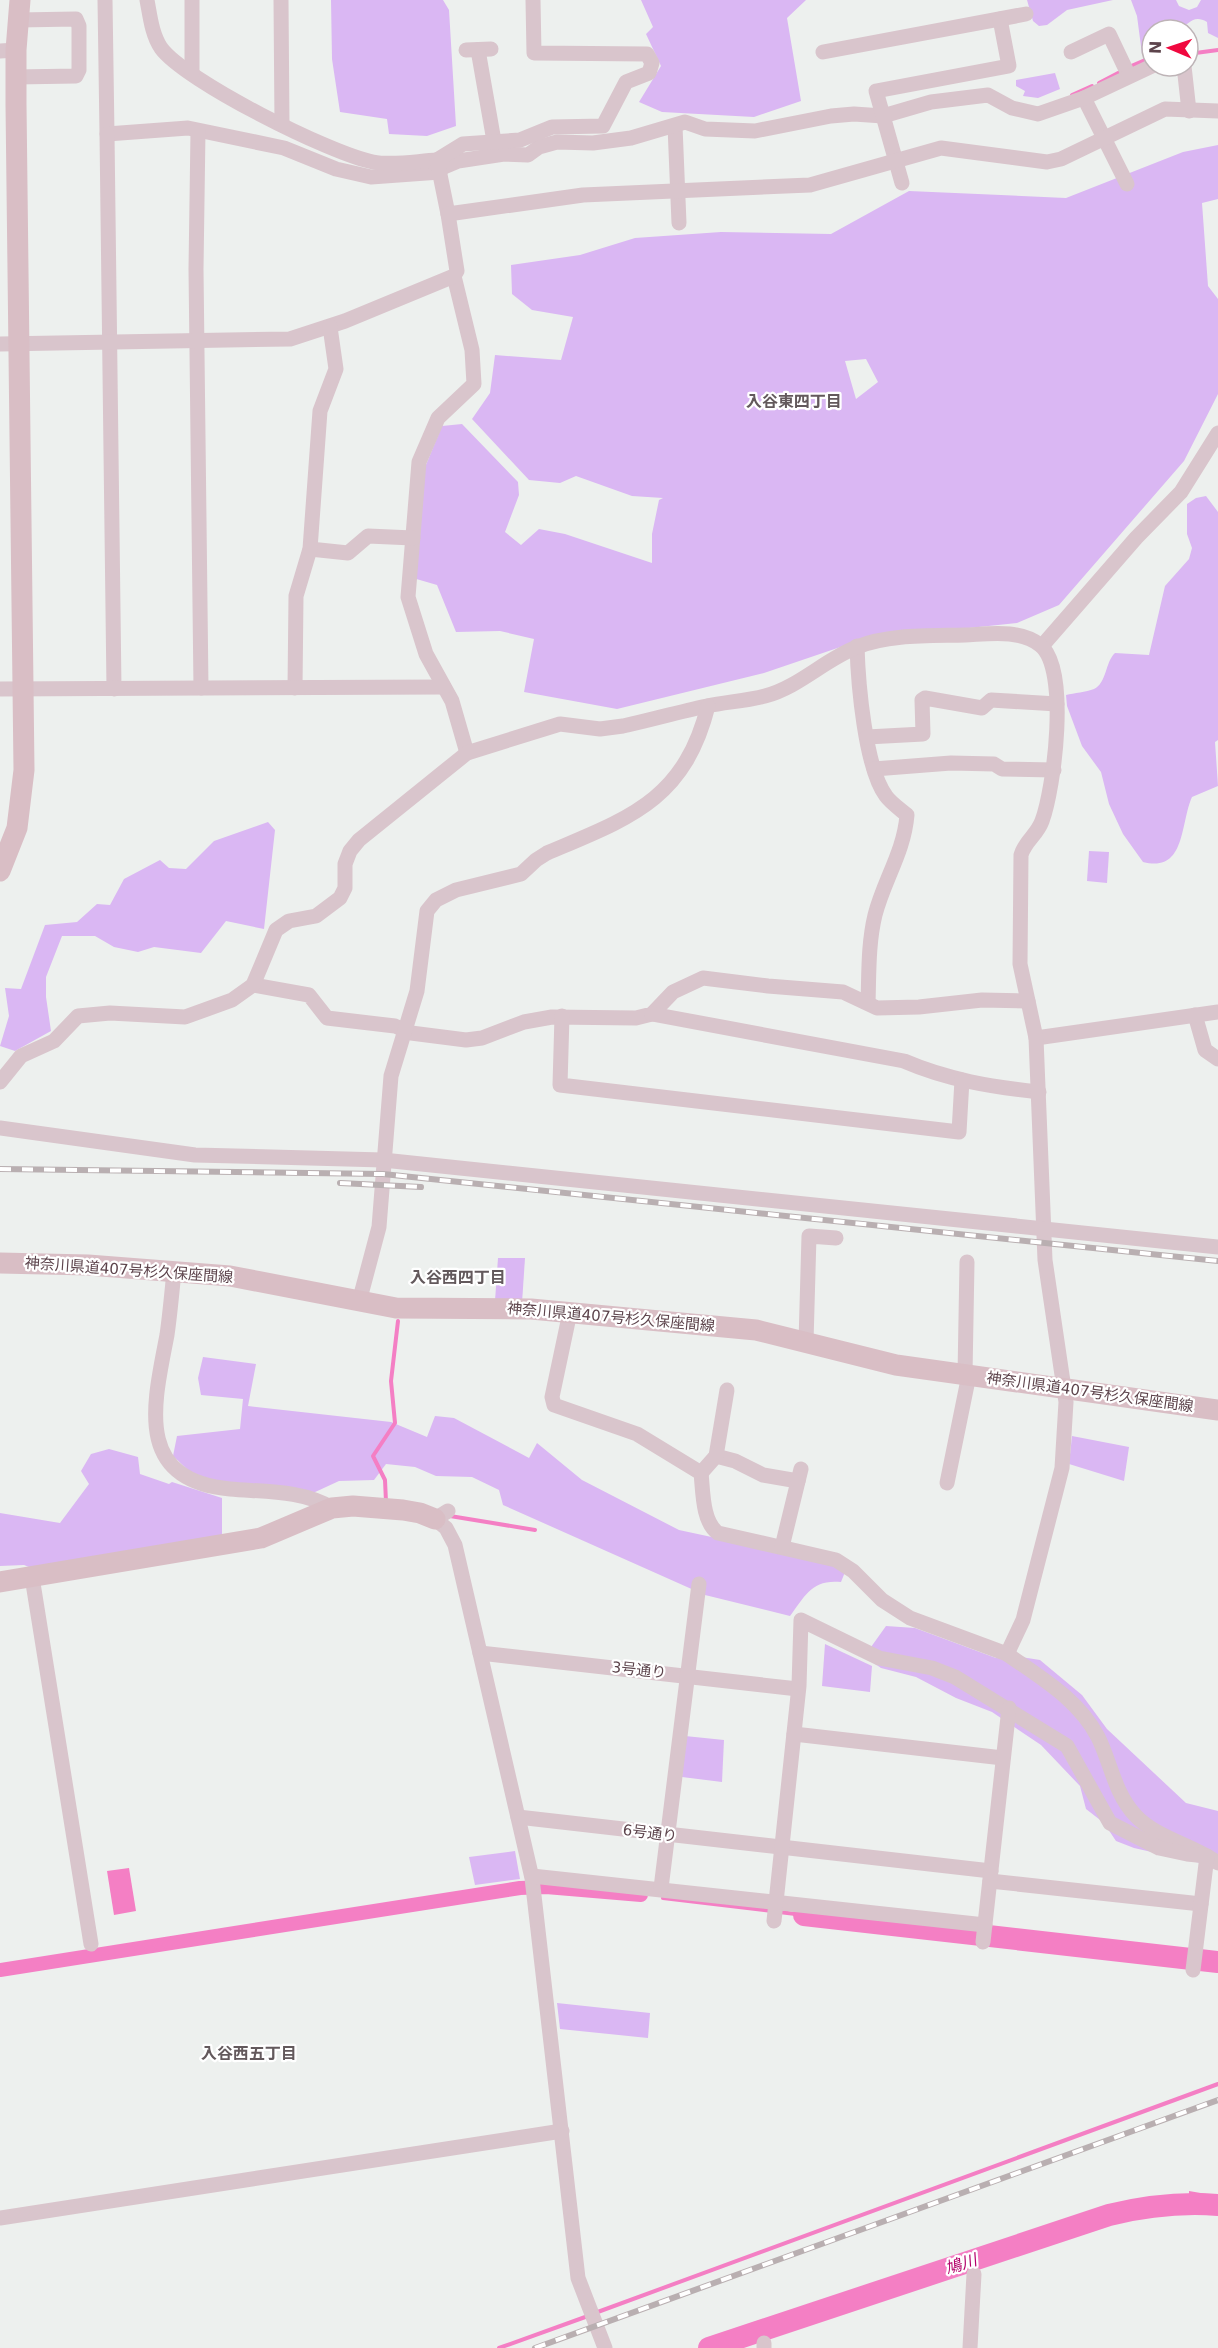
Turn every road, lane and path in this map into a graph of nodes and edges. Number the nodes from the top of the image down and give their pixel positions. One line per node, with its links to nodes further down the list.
1 (105, 0): 25 (street)
2 (147, 0): 15 (street)
3 (192, 0): 15 (street)
4 (281, 0): 22 (street)
5 (533, 0): 27 (street)
6 (19, 10): 9 (street); 16 (street)
7 (1026, 14): 8 (street)
8 (1000, 19): 11 (street); 19 (street)
9 (8, 50): 16 (street)
10 (478, 50): 27 (street)
11 (823, 52)
12 (1071, 52): 14 (street)
13 (1140, 68): 14 (street)
14 (1127, 71): 18 (street)
15 (192, 73): 22 (street)
16 (16, 77): 39 (street)
17 (1185, 78): 20 (street)
18 (1084, 98): 19 (street); 26 (street)
19 (881, 109): 23 (street); 28 (street)
20 (1189, 111): 21 (street); 26 (street)
21 (1218, 111)
22 (282, 125): 29 (street)
23 (675, 126): 29 (street); 32 (street)
24 (198, 131): 25 (street); 29 (street); 37 (street)
25 (107, 134): 38 (street)
26 (1105, 138): 28 (street); 31 (street)
27 (494, 141): 29 (street)
28 (896, 160): 30 (street); 32 (street)
29 (439, 167): 33 (street)
30 (902, 183)
31 (1127, 184)
32 (678, 191): 33 (street); 34 (street)
33 (448, 214): 35 (street)
34 (679, 223)
35 (454, 276): 36 (street); 41 (street)
36 (330, 327): 37 (street); 42 (street)
37 (197, 341): 38 (street); 46 (street)
38 (109, 343): 39 (street); 49 (street)
39 (10, 344): 48 (street)
40 (1218, 433): 44 (street)
41 (413, 538): 42 (street); 45 (street)
42 (310, 549): 47 (street)
43 (857, 646): 44 (street); 52 (street); 53 (street)
44 (1042, 646): 51 (street)
45 (444, 687): 47 (street); 54 (street)
46 (201, 688): 47 (street); 49 (street)
47 (295, 688)
48 (24, 689): 49 (street); 50 (street); 57 (street)
49 (114, 689)
50 (0, 690)
51 (1057, 704): 53 (street); 56 (street)
52 (708, 706): 54 (street); 65 (street)
53 (867, 736): 55 (street)
54 (466, 753): 58 (street)
55 (874, 769): 56 (street); 60 (street)
56 (1054, 770): 59 (street)
57 (0, 871)
58 (253, 985): 65 (street); 69 (street)
59 (1028, 1001): 60 (street); 66 (street)
60 (868, 1003): 62 (street)
61 (1218, 1012): 63 (street)
62 (652, 1014): 64 (street); 68 (street)
63 (1195, 1015): 66 (street); 67 (street)
64 (562, 1017): 65 (street); 68 (street)
65 (404, 1030): 72 (street)
66 (1036, 1038): 70 (street)
67 (1218, 1059)
68 (962, 1080): 70 (street)
69 (0, 1082)
70 (1039, 1092): 73 (street)
71 (0, 1128): 72 (street)
72 (383, 1160): 73 (street); 79 (street)
73 (1045, 1229): 75 (street); 83 (street)
74 (836, 1238): 81 (street)
75 (1218, 1247)
76 (967, 1262): 82 (street)
77 (0, 1263): 78 (street, 神奈川県道407号杉久保座間線)
78 (174, 1271): 79 (street, 神奈川県道407号杉久保座間線); 89 (street)
79 (359, 1302): 80 (street, 神奈川県道407号杉久保座間線)
80 (570, 1312): 81 (street, 神奈川県道407号杉久保座間線); 87 (street)
81 (806, 1342): 82 (street, 神奈川県道407号杉久保座間線)
82 (967, 1375): 83 (street, 神奈川県道407号杉久保座間線); 88 (street)
83 (1063, 1388): 85 (street, 神奈川県道407号杉久保座間線); 96 (street)
84 (727, 1390): 86 (street)
85 (1218, 1410)
86 (716, 1456): 87 (street); 91 (street)
87 (701, 1473): 91 (street)
88 (947, 1483)
89 (332, 1508): 90 (street); 92 (street)
90 (442, 1515): 95 (street)
91 (782, 1547): 96 (street)
92 (32, 1577): 93 (street); 111 (street)
93 (0, 1582)
94 (699, 1584): 97 (street)
95 (480, 1653): 97 (street, 3号通り); 102 (street)
96 (1013, 1658): 105 (street)
97 (687, 1676): 98 (street, 3号通り); 103 (street)
98 (798, 1689): 99 (street); 100 (street)
99 (1009, 1708): 101 (street); 105 (street)
100 (794, 1734): 101 (street); 104 (street)
101 (1003, 1758): 106 (street)
102 (518, 1817): 103 (street, 6号通り); 107 (street)
103 (668, 1835): 104 (street, 6号通り); 108 (street)
104 (782, 1848): 106 (street, 6号通り); 110 (street)
105 (1213, 1860): 109 (street)
106 (990, 1876): 109 (street, 6号通り); 110 (street)
107 (533, 1882): 108 (street); 113 (street)
108 (661, 1888): 110 (street)
109 (1201, 1905): 112 (street)
110 (775, 1912)
111 (90, 1944)
112 (1194, 1962)
113 (562, 2130): 114 (street); 116 (street)
114 (0, 2218)
115 (974, 2274): 117 (street)
116 (605, 2348)
117 (970, 2348)

